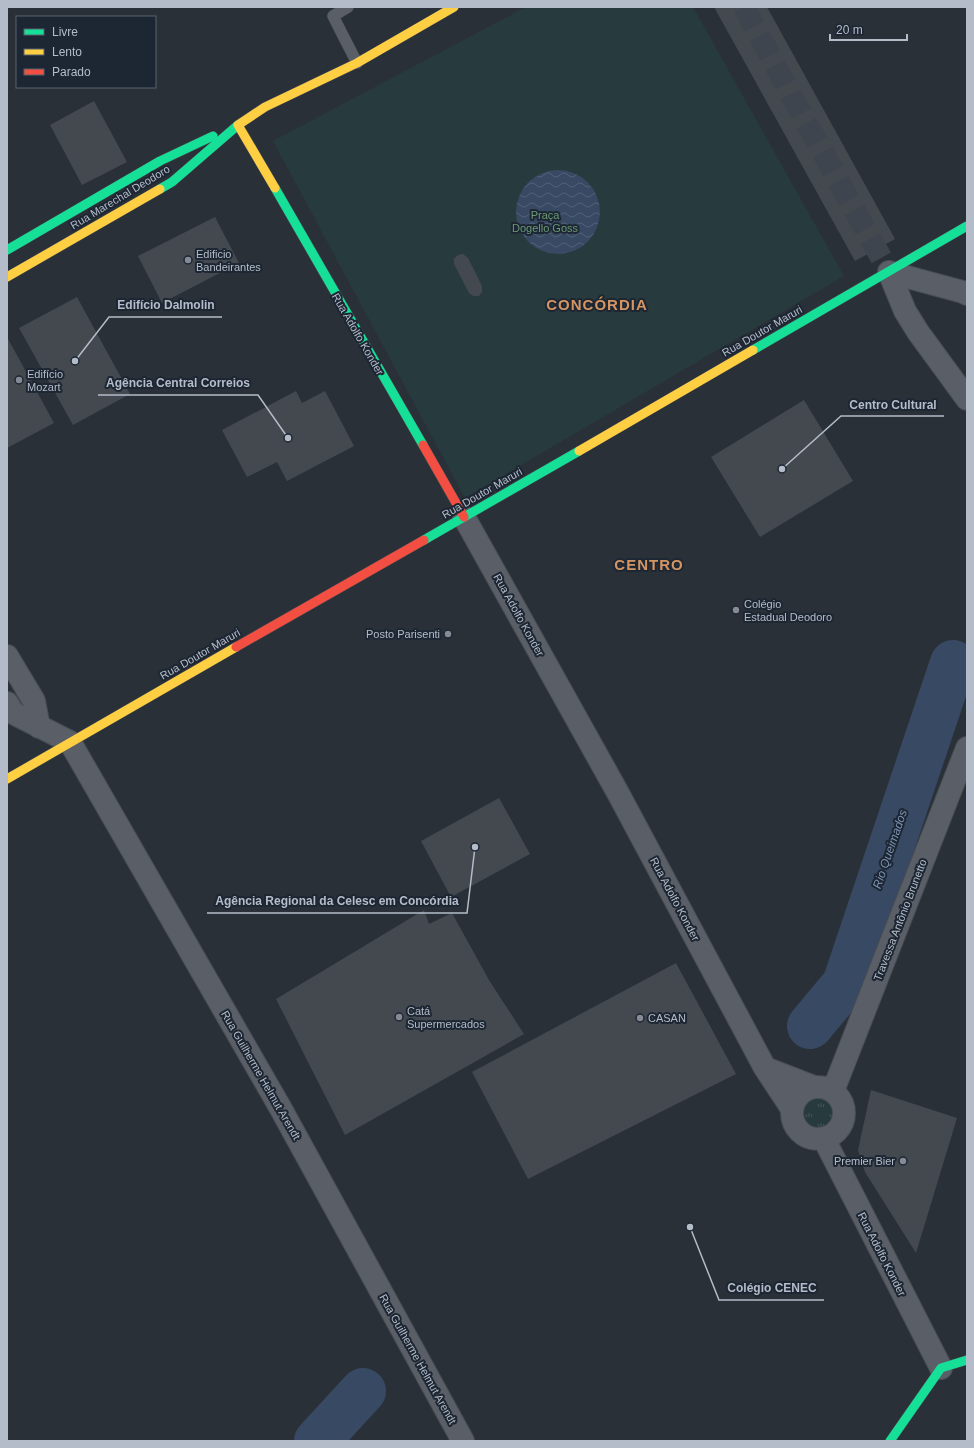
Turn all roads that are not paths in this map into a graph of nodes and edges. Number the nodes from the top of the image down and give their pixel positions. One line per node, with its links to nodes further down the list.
1 (348, 7): 3 (lane)
2 (454, 7): 3 (main road, Rua Marechal Deodoro)
3 (357, 63): 4 (main road, Rua Marechal Deodoro)
4 (238, 125): 6 (main road, Rua Marechal Deodoro); 8 (main road, Rua Marechal Deodoro); 11 (main road, Rua Adolfo Konder)
5 (967, 226): 7 (main road, Rua Doutor Maruri)
6 (7, 250)
7 (889, 272): 9 (street); 10 (street); 11 (main road, Rua Doutor Maruri)
8 (7, 277)
9 (967, 294)
10 (967, 399)
11 (464, 517): 15 (main road, Rua Doutor Maruri); 18 (street, Rua Adolfo Konder)
12 (7, 656): 14 (street)
13 (7, 703): 14 (street)
14 (39, 727): 15 (street)
15 (70, 742): 17 (main road, Rua Doutor Maruri); 24 (street, Rua Guilherme Helmut Arendt)
16 (967, 748): 19 (street, Travessa Antônio Brunetto)
17 (7, 779)
18 (769, 1073): 19 (street); 20 (street, Rua Adolfo Konder)
19 (824, 1089): 20 (street); 21 (street)
20 (792, 1109): 21 (street)
21 (824, 1139): 23 (street, Rua Adolfo Konder)
22 (967, 1360): 23 (main road)
23 (940, 1368): 25 (main road)
24 (463, 1441)
25 (890, 1441)

